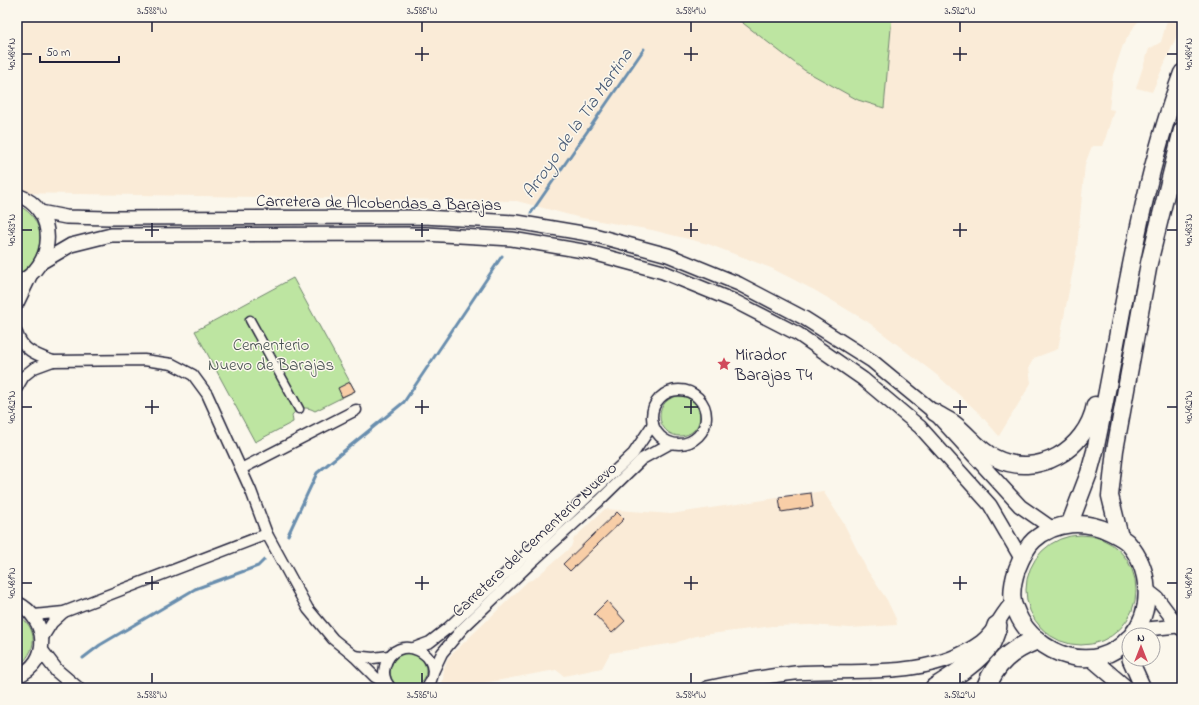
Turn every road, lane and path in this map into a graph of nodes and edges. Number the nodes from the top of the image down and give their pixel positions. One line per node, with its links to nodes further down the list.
1 (1182, 73): 11 (main road)
2 (1182, 130): 23 (main road)
3 (17, 195): 4 (street)
4 (40, 212): 5 (street); 16 (street, Carretera de Alcobendas a Barajas)
5 (42, 262): 6 (street); 24 (street, Carretera de Alcobendas a Barajas)
6 (30, 276): 7 (street); 8 (street)
7 (17, 283)
8 (17, 303)
9 (250, 320): 14 (street)
10 (17, 333): 12 (street)
11 (1113, 356): 16 (main road); 20 (main road)
12 (53, 361): 13 (street); 19 (street)
13 (17, 388)
14 (299, 409)
15 (356, 410): 19 (street)
16 (934, 412): 21 (street, Carretera de Alcobendas a Barajas)
17 (653, 424): 18 (street); 18 (street); 36 (street, Carretera del Cementerio Nuevo)
18 (670, 443): 42 (street, Carretera del Cementerio Nuevo)
19 (241, 469): 22 (street)
20 (1070, 523): 21 (main road); 23 (main road)
21 (1053, 529): 24 (main road)
22 (267, 534): 28 (street); 38 (street)
23 (1120, 537): 25 (main road)
24 (1021, 558): 26 (main road)
25 (1148, 592): 31 (main road); 32 (street)
26 (1013, 602): 30 (street); 34 (main road)
27 (17, 603): 29 (street)
28 (64, 612): 29 (street); 35 (street)
29 (34, 615): 35 (street)
30 (998, 626): 47 (street); 48 (highway)
31 (1137, 627)
32 (1180, 627): 33 (street)
33 (1161, 633)
34 (1036, 640): 40 (main road); 49 (highway)
35 (42, 644): 43 (street); 45 (street)
36 (414, 648): 39 (street, Carretera del Cementerio Nuevo); 42 (street)
37 (1121, 648): 40 (main road)
38 (354, 656): 39 (street); 44 (street)
39 (389, 656): 44 (street)
40 (1091, 658): 50 (main road)
41 (1137, 667): 51 (main road)
42 (433, 672): 46 (street, Carretera del Cementerio Nuevo)
43 (18, 677)
44 (388, 686)
45 (77, 688)
46 (427, 688)
47 (708, 688)
48 (935, 688)
49 (986, 688)
50 (1126, 688)
51 (1143, 688)

